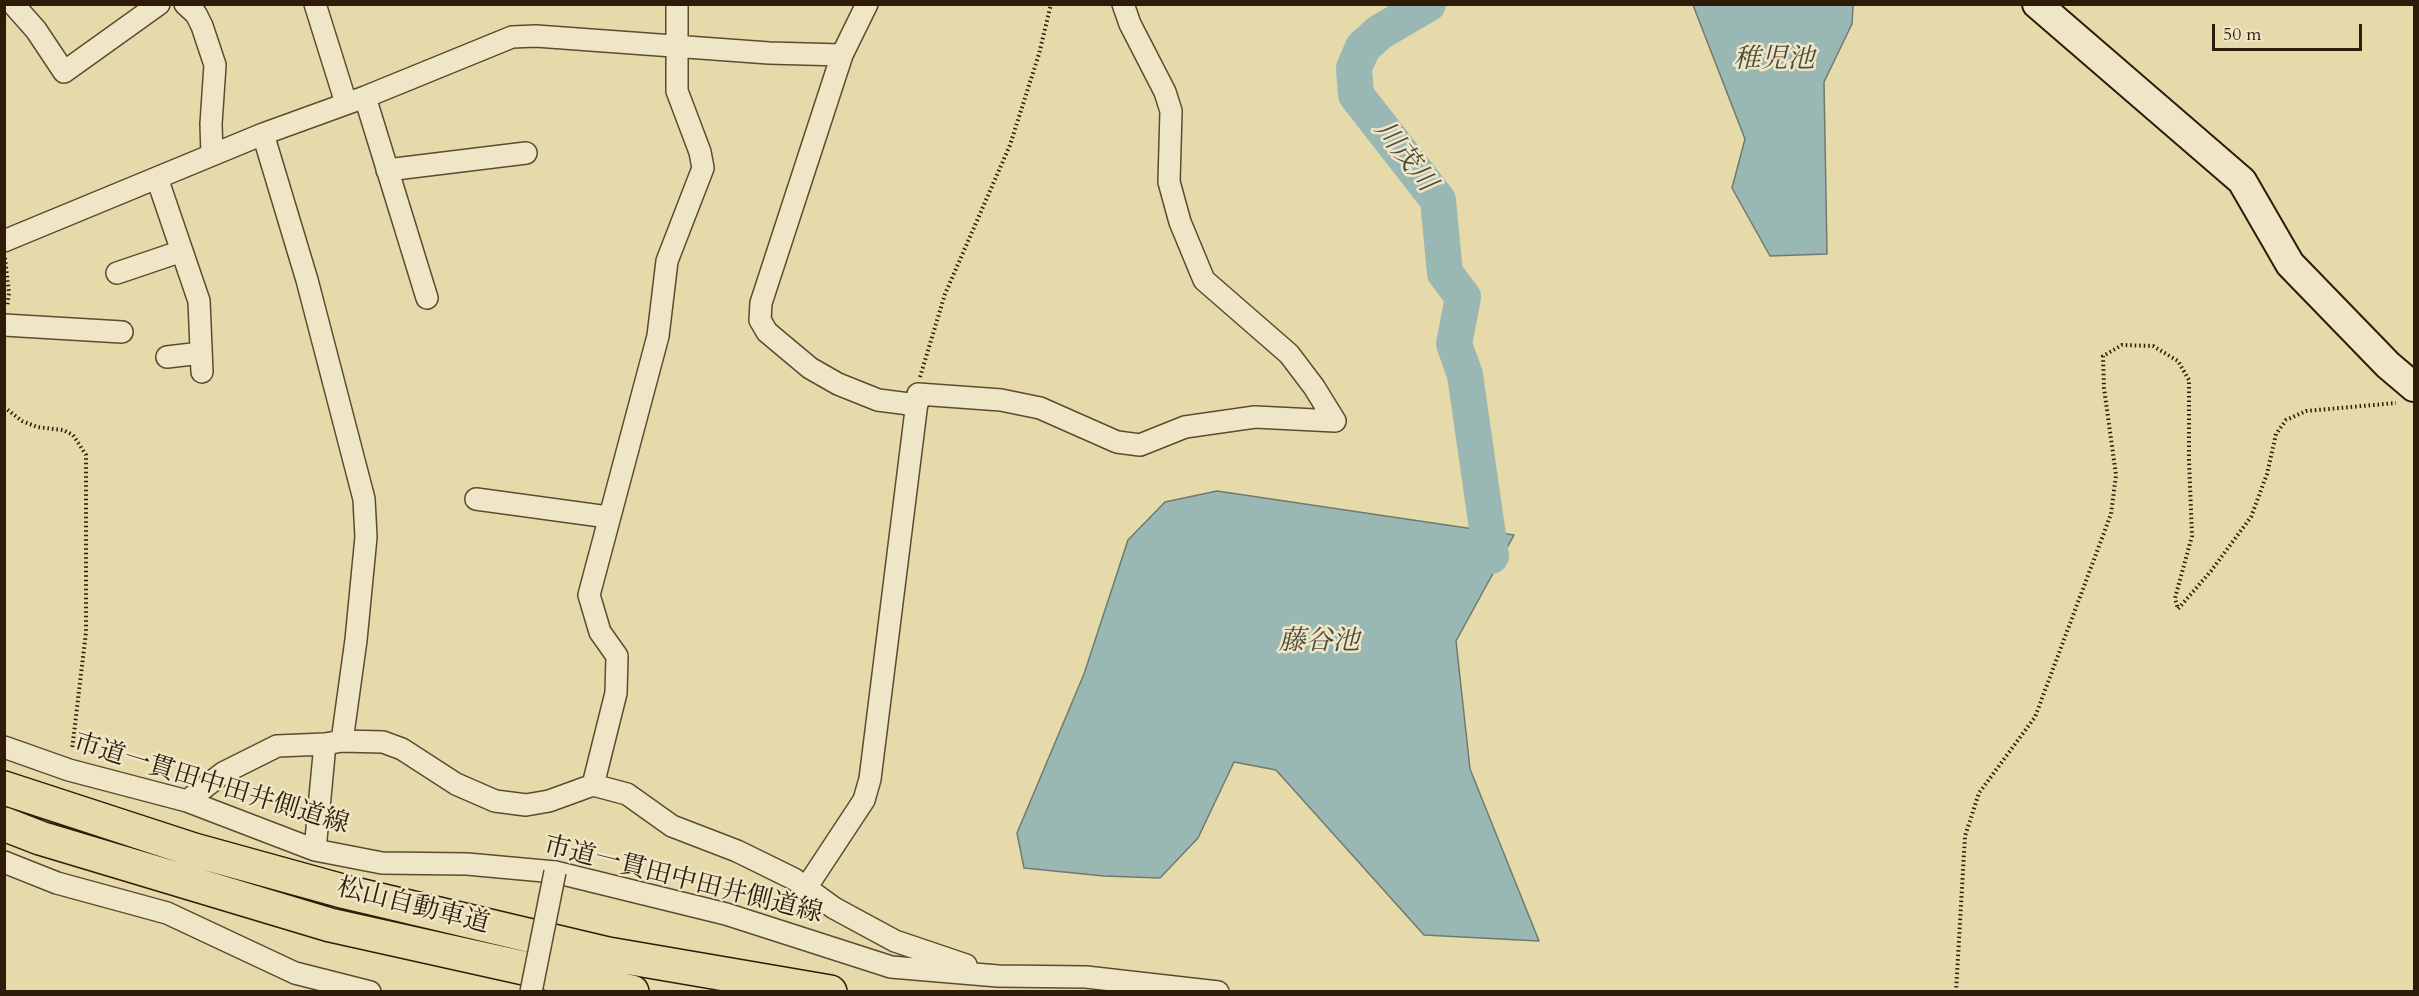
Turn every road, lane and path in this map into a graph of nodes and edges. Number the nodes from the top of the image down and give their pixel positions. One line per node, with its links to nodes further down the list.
1 (13, 4): 2 (street)
2 (159, 4)
3 (185, 4): 15 (street)
4 (315, 4): 12 (street)
5 (677, 4): 10 (street)
6 (867, 4): 11 (street)
7 (1051, 4): 27 (path)
8 (1123, 4): 27 (street)
9 (2037, 4): 26 (street)
10 (678, 45): 11 (street); 12 (street); 30 (street)
11 (842, 55): 27 (street)
12 (356, 100): 13 (street); 16 (street)
13 (263, 134): 15 (street); 31 (street)
14 (526, 153): 16 (street)
15 (212, 155): 17 (street)
16 (387, 170): 22 (street)
17 (157, 178): 18 (street); 19 (street)
18 (4, 241)
19 (182, 251): 21 (street); 25 (street)
20 (4, 254): 23 (path)
21 (117, 273)
22 (427, 298)
23 (5, 318): 24 (street)
24 (122, 332)
25 (167, 357)
26 (2409, 395): 48 (path)
27 (917, 400): 41 (street)
28 (4, 407): 33 (path)
29 (476, 499): 30 (street)
30 (608, 517): 34 (street)
31 (333, 743): 34 (street); 36 (street); 38 (street)
32 (4, 747): 33 (street, 市道一貫田中田井側道線)
33 (69, 770): 36 (street, 市道一貫田中田井側道線)
34 (593, 785): 41 (street)
35 (4, 788): 46 (highway, 松山自動車道)
36 (187, 801): 38 (street, 市道一貫田中田井側道線)
37 (4, 824): 45 (highway, 松山自動車道)
38 (315, 850): 40 (street, 市道一貫田中田井側道線)
39 (4, 862): 43 (street)
40 (555, 872): 42 (street, 市道一貫田中田井側道線); 44 (street, bridge)
41 (806, 888): 42 (street)
42 (998, 976): 47 (street, 市道一貫田中田井側道線)
43 (370, 992)
44 (531, 992)
45 (632, 992)
46 (830, 992)
47 (1218, 992)
48 (1956, 992)

